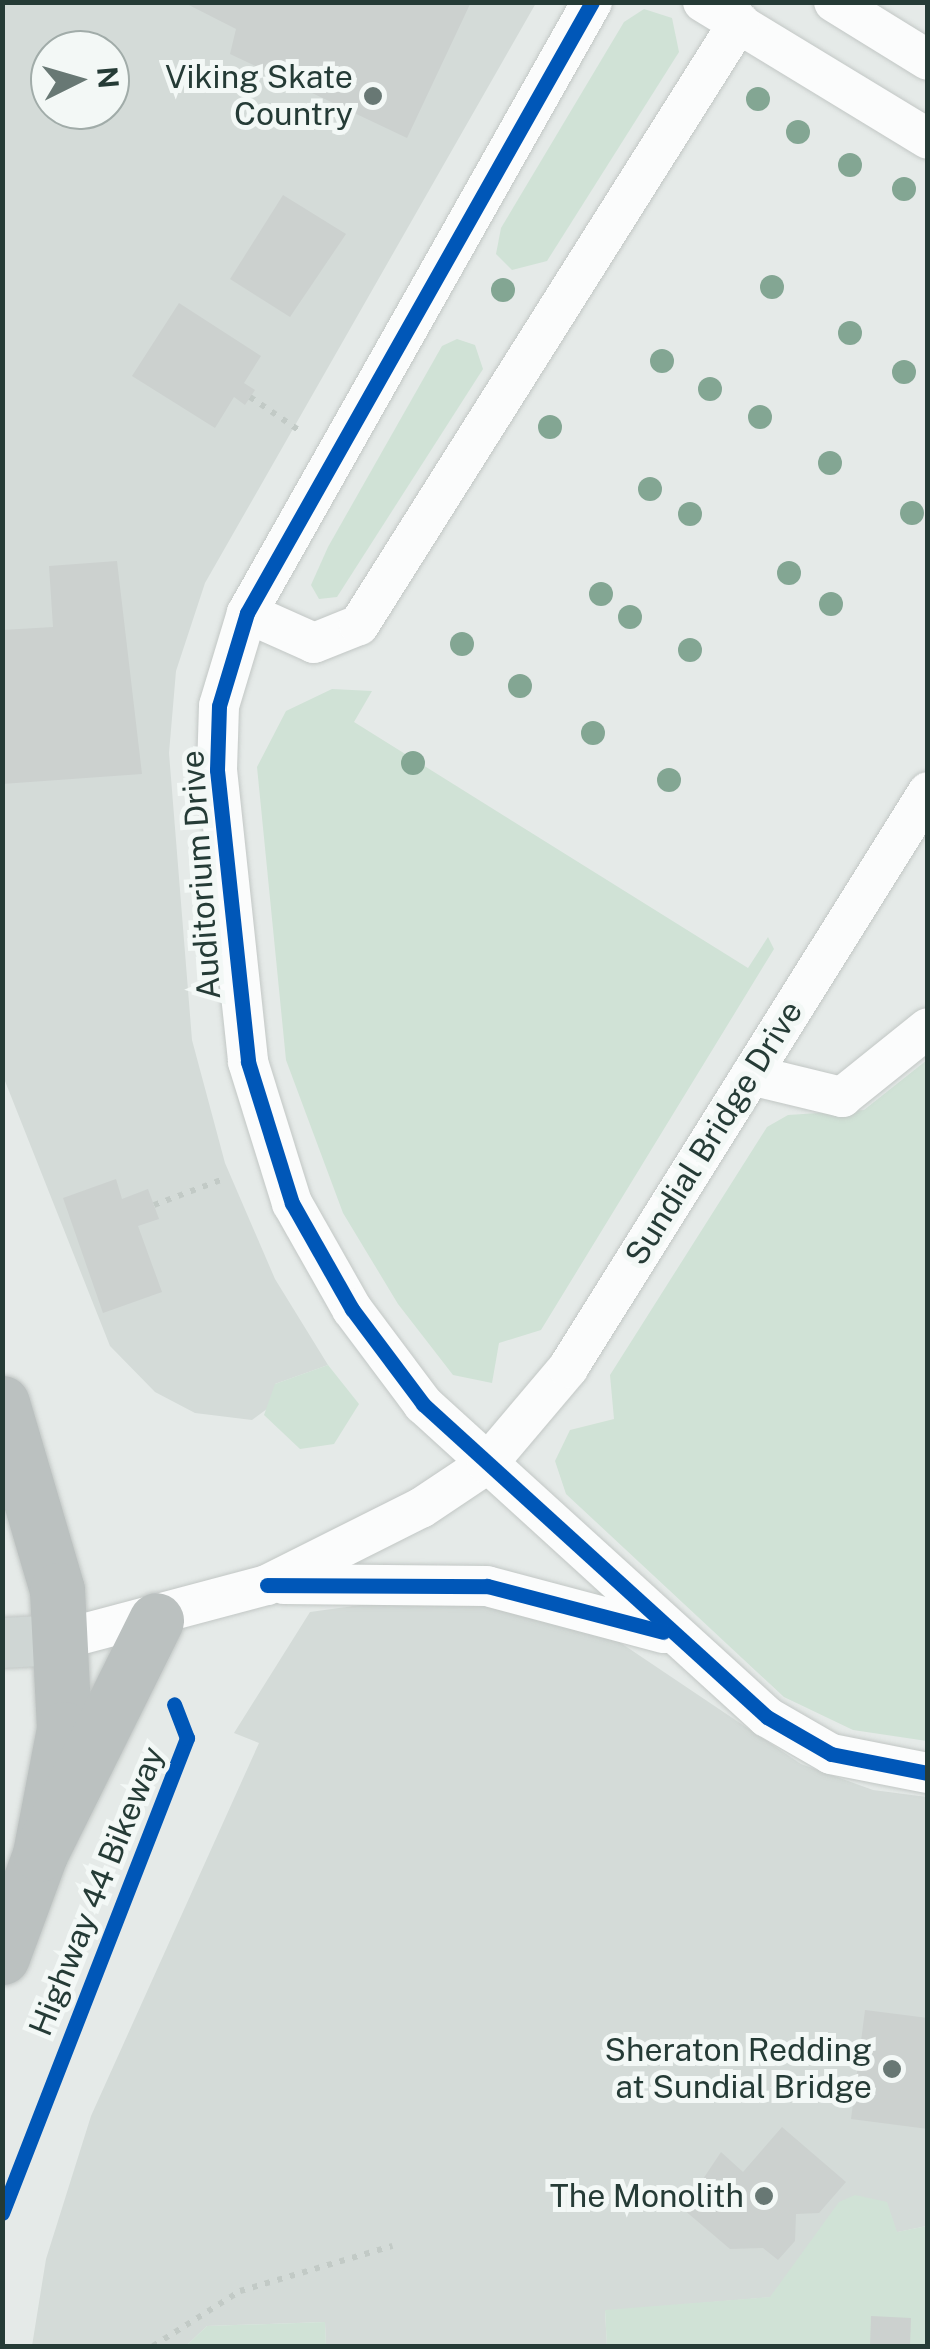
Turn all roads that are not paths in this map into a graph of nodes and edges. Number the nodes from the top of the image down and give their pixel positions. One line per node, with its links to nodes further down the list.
1 (592, 2): 7 (street, Auditorium Drive)
2 (703, 2): 4 (street)
3 (834, 2): 5 (street)
4 (738, 22): 6 (street); 7 (street)
5 (928, 60)
6 (928, 139)
7 (246, 613): 12 (street, Auditorium Drive)
8 (927, 794): 10 (street, Sundial Bridge Drive)
9 (928, 1028): 10 (street)
10 (751, 1075): 12 (street, Sundial Bridge Drive)
11 (2, 1403): 16 (highway)
12 (486, 1464): 13 (street, Sundial Bridge Drive); 15 (street, Sundial Bridge Drive)
13 (266, 1584): 14 (street, Sundial Bridge Drive); 15 (street, Sundial Bridge Drive)
14 (156, 1620): 16 (street, Sundial Bridge Drive); 19 (highway)
15 (668, 1634): 18 (street, Sundial Bridge Drive)
16 (60, 1640): 17 (main road, Sundial Bridge Drive); 19 (highway)
17 (2, 1643)
18 (928, 1774)
19 (40, 1854): 20 (highway)
20 (2, 1957)

